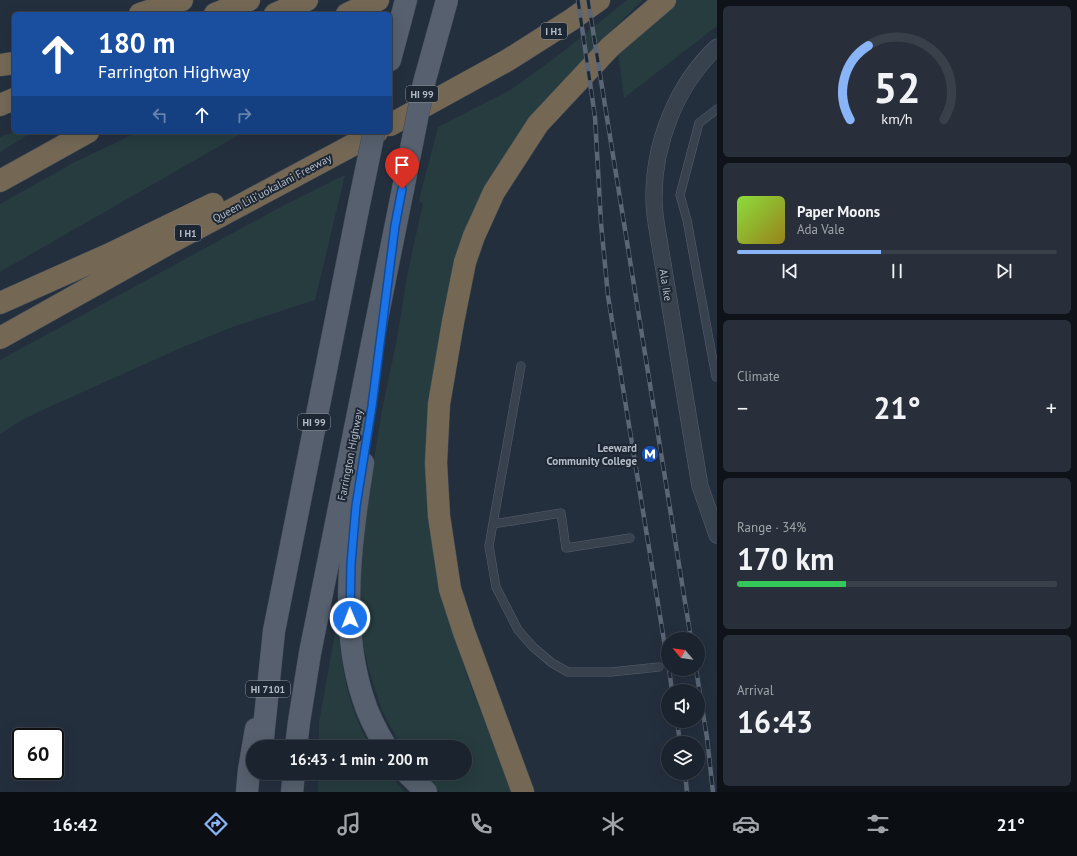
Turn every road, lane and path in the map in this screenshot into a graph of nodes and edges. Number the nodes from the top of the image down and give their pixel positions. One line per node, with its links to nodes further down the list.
1 (182, 0): 9 (highway)
2 (249, 0): 10 (highway)
3 (307, 0): 11 (highway)
4 (378, 0): 12 (highway)
5 (406, 0): 14 (main road)
6 (447, 0): 30 (main road, Farrington Highway / HI 99, bridge)
7 (599, 0): 15 (highway, I H1)
8 (665, 0): 39 (highway)
9 (146, 12)
10 (220, 12)
11 (280, 12)
12 (351, 12)
13 (717, 47): 36 (street, Ala Ike)
14 (392, 52)
15 (508, 60): 22 (highway); 24 (highway, I H1)
16 (12, 63): 17 (highway)
17 (0, 65)
18 (12, 100): 19 (highway)
19 (0, 105)
20 (717, 109): 34 (lane)
21 (12, 115): 23 (highway)
22 (392, 117)
23 (0, 119)
24 (392, 124)
25 (84, 134): 29 (highway)
26 (356, 134): 31 (highway)
27 (373, 134): 32 (highway, Queen Liliʻuokalani Freeway / I H1)
28 (374, 134): 38 (main road, HI 99, bridge)
29 (0, 181)
30 (395, 226): 42 (main road, Farrington Highway / HI 7101); 43 (main road, HI 99)
31 (0, 303)
32 (0, 338)
33 (521, 366): 35 (lane)
34 (716, 378)
35 (493, 524): 37 (lane); 40 (lane)
36 (717, 535)
37 (630, 538)
38 (274, 631): 41 (main road, HI 7101); 47 (main road, HI 99)
39 (470, 648): 51 (highway); 52 (highway)
40 (659, 667)
41 (263, 740)
42 (297, 740)
43 (382, 740)
44 (259, 780): 48 (main road)
45 (293, 780): 49 (main road)
46 (414, 780): 50 (main road)
47 (247, 792)
48 (258, 792)
49 (292, 792)
50 (426, 792)
51 (523, 792)
52 (537, 792)

